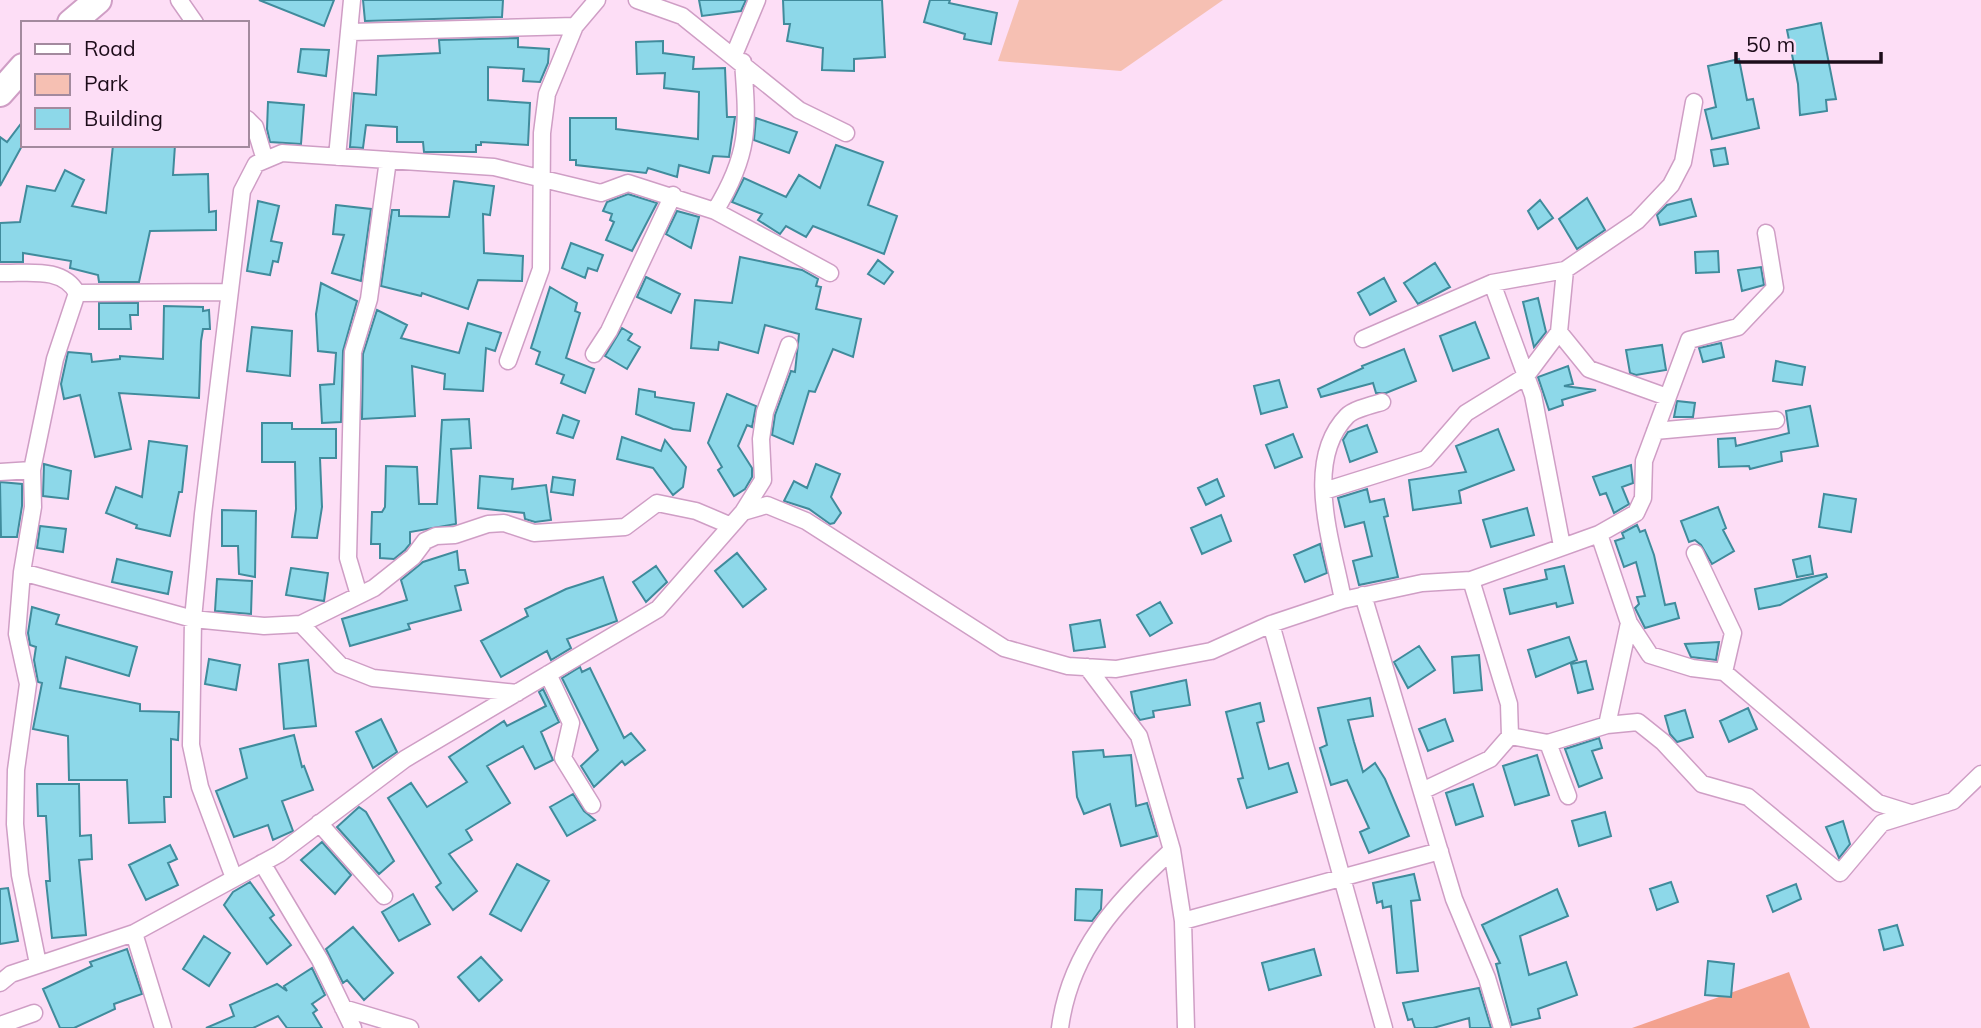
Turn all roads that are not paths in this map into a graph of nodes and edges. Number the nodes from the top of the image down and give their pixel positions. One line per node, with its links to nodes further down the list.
1 (98, 0): 8 (main road)
2 (179, 0): 9 (street)
3 (352, 0): 11 (street)
4 (597, 0): 10 (street)
5 (637, 0): 7 (street)
6 (757, 0): 12 (street)
7 (684, 8): 12 (street)
8 (73, 21)
9 (194, 21)
10 (575, 26): 11 (street); 21 (street)
11 (351, 32): 18 (street)
12 (738, 59): 17 (street); 23 (street)
13 (21, 69): 14 (main road)
14 (0, 93)
15 (1694, 102): 25 (street)
16 (251, 122): 19 (street)
17 (846, 133)
18 (337, 157): 19 (street); 20 (street)
19 (265, 160): 29 (street)
20 (388, 160): 21 (street); 51 (street)
21 (543, 177): 22 (street); 35 (street)
22 (673, 195): 23 (street); 34 (street)
23 (715, 211): 27 (street)
24 (1766, 233): 37 (street)
25 (1565, 270): 28 (street); 31 (street)
26 (0, 273): 30 (street)
27 (830, 273)
28 (1492, 283): 32 (street); 36 (street)
29 (228, 292): 30 (street); 54 (street)
30 (77, 293): 41 (street)
31 (1559, 332): 36 (street); 37 (street)
32 (1363, 339)
33 (789, 345): 44 (street)
34 (594, 355)
35 (508, 361)
36 (1526, 376): 43 (street); 47 (street)
37 (1667, 397): 40 (street)
38 (1382, 402): 43 (street)
39 (1776, 421): 40 (street)
40 (1655, 431): 46 (street)
41 (32, 470): 42 (street); 49 (street)
42 (0, 472)
43 (1324, 491): 53 (street)
44 (743, 512): 45 (street); 58 (street)
45 (729, 525): 51 (street); 60 (street)
46 (1599, 534): 47 (street); 55 (street)
47 (1562, 546): 50 (street)
48 (1696, 553): 59 (street)
49 (22, 572): 54 (street); 65 (street)
50 (1471, 580): 52 (street); 63 (street)
51 (359, 595): 56 (street)
52 (1363, 595): 53 (street); 68 (street)
53 (1343, 600): 57 (street)
54 (193, 618): 56 (street); 77 (street)
55 (1629, 623): 59 (street); 62 (street)
56 (301, 624): 61 (street)
57 (1271, 624): 58 (street); 76 (street)
58 (1087, 667): 73 (street)
59 (1724, 672): 71 (street)
60 (548, 674): 61 (street); 70 (street)
61 (517, 693): 72 (street)
62 (1607, 725): 64 (street); 71 (street)
63 (1510, 736): 64 (street); 68 (street)
64 (1548, 743): 69 (street)
65 (18, 758): 66 (street); 81 (street)
66 (0, 761)
67 (1981, 774): 71 (street)
68 (1422, 791): 74 (street)
69 (1568, 796)
70 (592, 805)
71 (1910, 813)
72 (319, 823): 75 (street); 78 (street)
73 (1172, 850): 79 (street); 89 (street)
74 (1440, 851): 76 (street); 92 (street)
75 (262, 863): 77 (street); 83 (street)
76 (1342, 877): 79 (street); 91 (street)
77 (234, 878): 80 (street)
78 (384, 896)
79 (1183, 921): 90 (street)
80 (134, 933): 81 (street); 86 (street)
81 (38, 964): 82 (street)
82 (0, 983)
83 (343, 1008): 87 (street); 88 (street)
84 (34, 1013): 85 (street)
85 (0, 1025)
86 (163, 1028)
87 (353, 1028)
88 (410, 1028)
89 (1060, 1028)
90 (1186, 1028)
91 (1384, 1028)
92 (1502, 1028)

